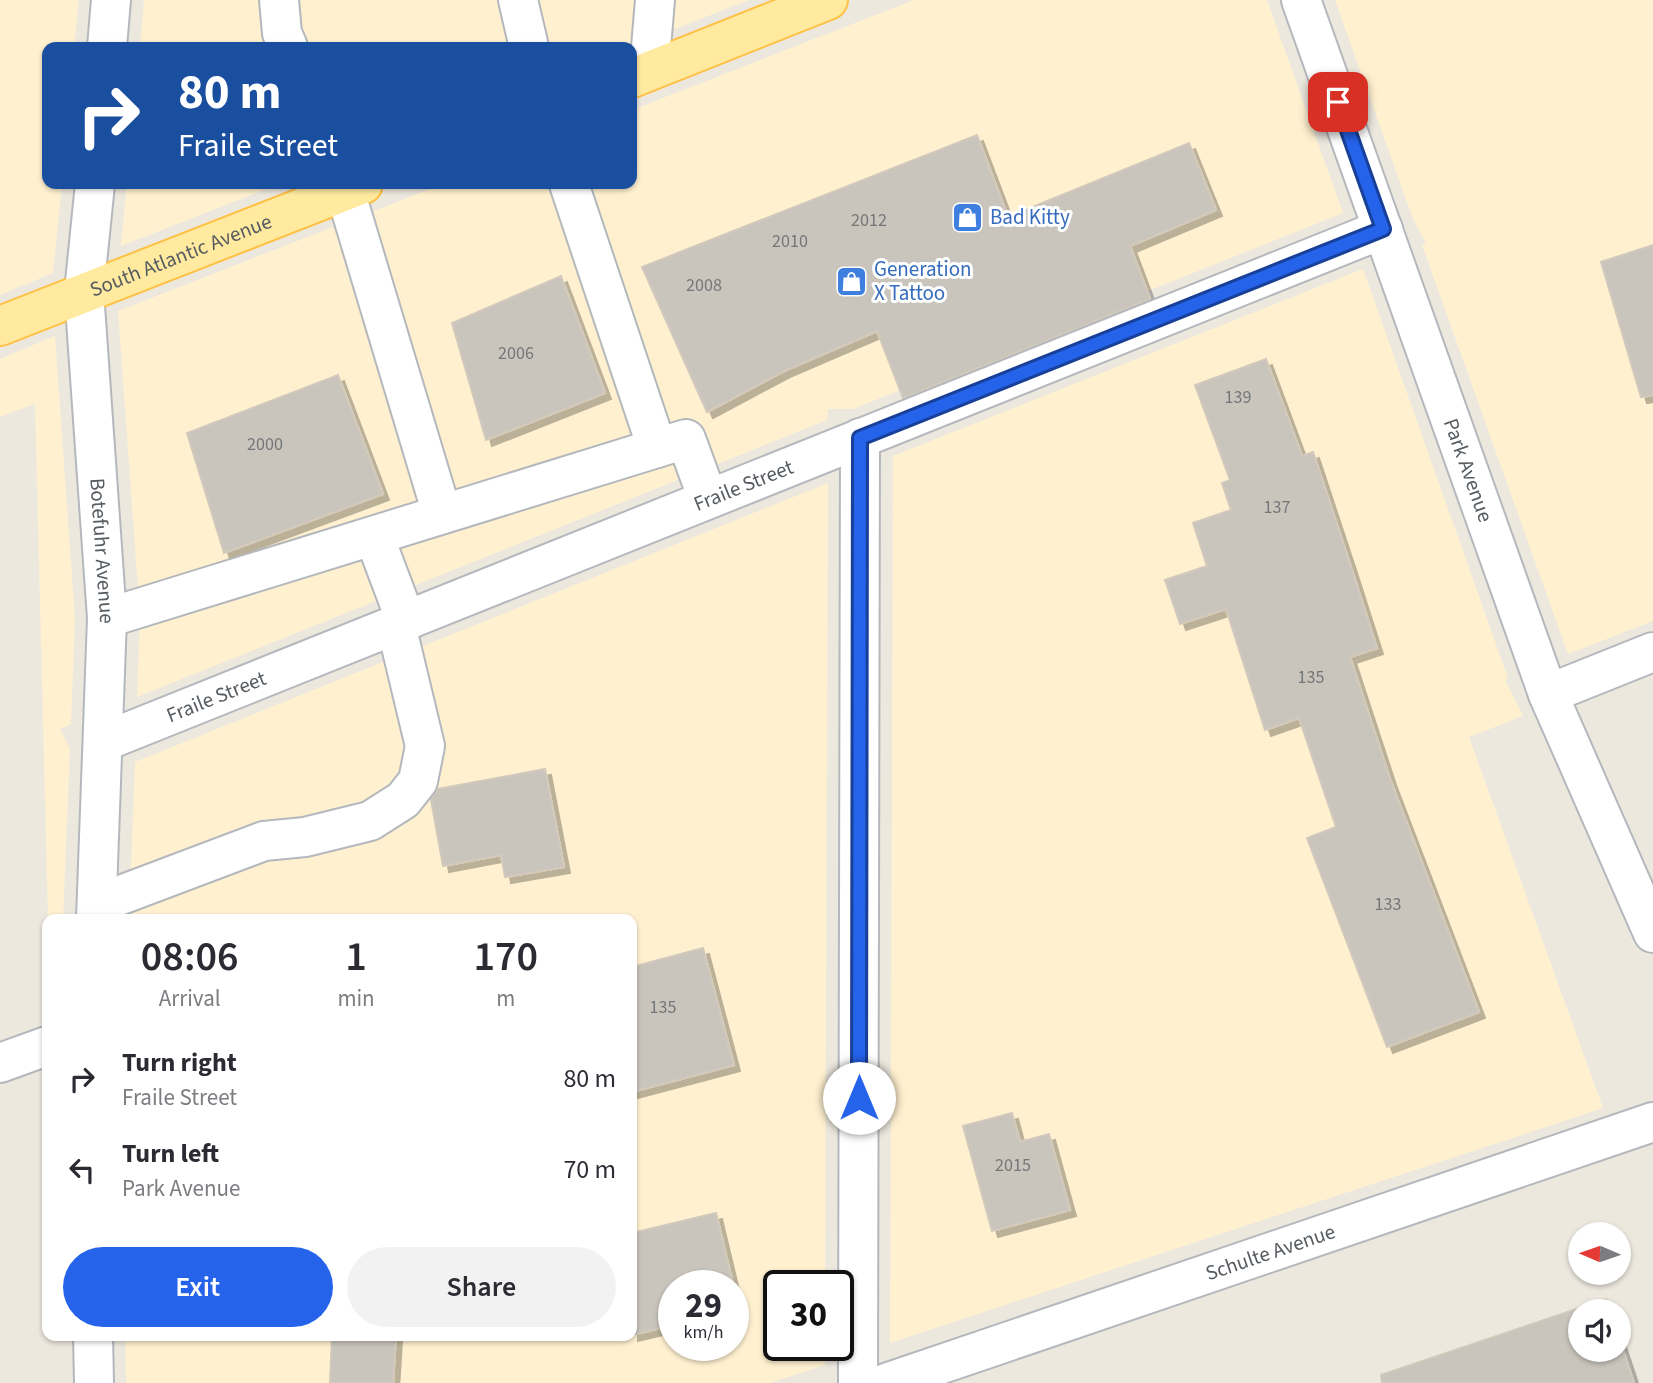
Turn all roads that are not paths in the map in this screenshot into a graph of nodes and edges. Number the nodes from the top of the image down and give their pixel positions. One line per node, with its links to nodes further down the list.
1 (111, 0): 7 (street)
2 (279, 0): 8 (street)
3 (518, 0): 9 (street)
4 (655, 0): 10 (street)
5 (1301, 0): 15 (street, Park Avenue)
6 (819, 2): 10 (main road)
7 (107, 42)
8 (286, 42)
9 (528, 42)
10 (640, 75)
11 (94, 189): 16 (street, Botefuhr Avenue)
12 (342, 189): 16 (main road, South Atlantic Avenue)
13 (351, 189): 21 (street)
14 (571, 189): 19 (street)
15 (1383, 229): 18 (street, Fraile Street); 26 (street, Park Avenue)
16 (84, 292): 17 (main road, South Atlantic Avenue); 23 (street, Botefuhr Avenue)
17 (0, 326)
18 (860, 438): 20 (street, Fraile Street); 35 (street)
19 (657, 448): 20 (street); 21 (street)
20 (708, 499): 24 (street, Fraile Street)
21 (442, 514): 22 (street)
22 (373, 536): 23 (street); 24 (street)
23 (107, 618): 27 (street, Botefuhr Avenue)
24 (401, 623): 27 (street, Fraile Street); 28 (street)
25 (1653, 652): 26 (street)
26 (1548, 694): 29 (street, Park Avenue)
27 (103, 742): 28 (street, Botefuhr Avenue)
28 (97, 911)
29 (1653, 933)
30 (42, 1048): 31 (street)
31 (0, 1063)
32 (1653, 1122): 36 (street, Schulte Avenue)
33 (93, 1341): 34 (street)
34 (94, 1383)
35 (858, 1383)
36 (886, 1383)

